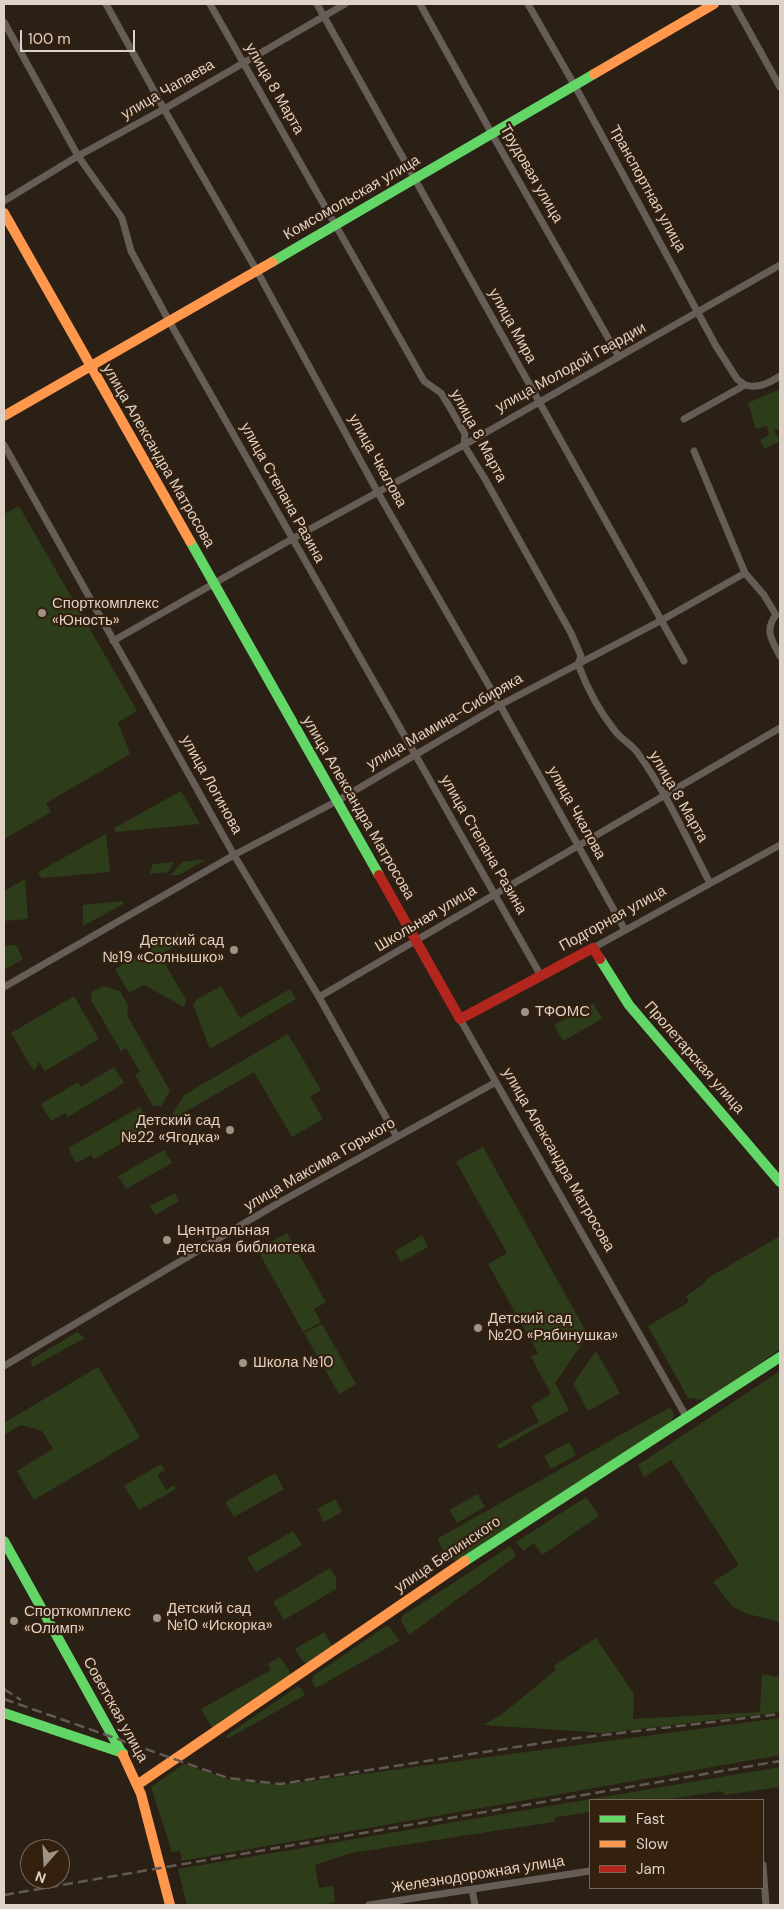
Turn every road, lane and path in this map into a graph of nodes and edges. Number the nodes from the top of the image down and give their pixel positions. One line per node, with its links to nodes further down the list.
1 (106, 4): 14 (street, улица Чкалова)
2 (210, 4): 11 (street, улица 8 Марта)
3 (317, 4): 9 (street, улица Мира)
4 (345, 4): 9 (street, улица Чапаева)
5 (420, 4): 15 (street, Трудовая улица)
6 (528, 4): 12 (street, Транспортная улица)
7 (714, 4): 12 (street, Комсомольская улица)
8 (734, 4): 13 (street)
9 (324, 16): 11 (street, улица Чапаева); 17 (street, улица Мира)
10 (4, 22): 16 (street, улица Степана Разина)
11 (242, 63): 14 (street, улица Чапаева); 20 (street, улица 8 Марта)
12 (575, 86): 15 (street, Комсомольская улица); 23 (street, Транспортная улица)
13 (780, 87)
14 (164, 110): 16 (street, улица Чапаева); 22 (street, улица Чкалова)
15 (492, 134): 17 (street, Комсомольская улица); 25 (street, Трудовая улица)
16 (78, 156): 18 (street, улица Чапаева); 24 (street, улица Степана Разина)
17 (414, 179): 20 (street, Комсомольская улица); 29 (street, улица Мира)
18 (4, 201)
19 (4, 213): 26 (street, улица Александра Матросова)
20 (336, 224): 22 (street, Комсомольская улица); 33 (street, улица 8 Марта)
21 (780, 265): 23 (street, улица Молодой Гвардии)
22 (257, 271): 24 (street, Комсомольская улица); 35 (street, улица Чкалова)
23 (699, 312): 25 (street, улица Молодой Гвардии); 28 (street, Транспортная улица)
24 (169, 321): 26 (street, Комсомольская улица); 36 (street, улица Степана Разина)
25 (619, 357): 29 (street, улица Молодой Гвардии)
26 (91, 367): 30 (street, Комсомольская улица); 38 (street, улица Александра Матросова)
27 (780, 376): 28 (street)
28 (745, 385): 31 (street)
29 (539, 402): 33 (street, улица Молодой Гвардии); 40 (street, улица Мира)
30 (4, 416)
31 (684, 419)
32 (4, 445): 41 (street, улица Логинова)
33 (464, 445): 35 (street, улица Молодой Гвардии); 44 (street, улица 8 Марта)
34 (694, 450): 37 (street)
35 (378, 491): 36 (street, улица Молодой Гвардии); 45 (street, улица Чкалова)
36 (292, 539): 38 (street, улица Молодой Гвардии); 47 (street, улица Степана Разина)
37 (745, 573): 39 (street); 40 (street, улица Мамина-Сибиряка)
38 (214, 584): 41 (street, улица Молодой Гвардии); 49 (street, улица Александра Матросова)
39 (778, 614): 42 (street)
40 (662, 620): 43 (street, улица Мира); 44 (street, улица Мамина-Сибиряка)
41 (114, 640): 52 (street, улица Логинова)
42 (780, 656)
43 (684, 660)
44 (578, 664): 45 (street, улица Мамина-Сибиряка); 48 (street, улица 8 Марта)
45 (500, 705): 47 (street, улица Мамина-Сибиряка); 51 (street, улица Чкалова)
46 (780, 728): 48 (street, Школьная улица)
47 (415, 754): 49 (street, улица Мамина-Сибиряка); 54 (street, улица Степана Разина)
48 (664, 797): 51 (street, Школьная улица); 53 (street, улица 8 Марта)
49 (337, 801): 52 (street, улица Мамина-Сибиряка); 56 (street, улица Александра Матросова)
50 (780, 845): 53 (street, Подгорная улица)
51 (579, 846): 54 (street, Школьная улица); 55 (street, улица Чкалова)
52 (234, 855): 59 (street, улица Мамина-Сибиряка); 60 (street, улица Логинова)
53 (710, 883): 55 (street, Подгорная улица)
54 (495, 894): 56 (street, Школьная улица); 58 (street, улица Степана Разина)
55 (626, 930): 57 (street, Подгорная улица)
56 (417, 941): 60 (street, Школьная улица); 61 (street, улица Александра Матросова)
57 (594, 948): 58 (street, Подгорная улица); 64 (street, Пролетарская улица)
58 (542, 976): 61 (street, Подгорная улица)
59 (4, 987)
60 (319, 997): 63 (street, улица Логинова)
61 (460, 1019): 62 (street, улица Александра Матросова)
62 (496, 1082): 63 (street, улица Максима Горького); 67 (street, улица Александра Матросова)
63 (397, 1137): 66 (street, улица Максима Горького)
64 (780, 1182)
65 (780, 1357): 67 (street, улица Белинского)
66 (4, 1366)
67 (687, 1418): 71 (street, улица Белинского)
68 (4, 1541): 70 (street, Советская улица)
69 (4, 1713): 70 (street)
70 (123, 1753): 71 (street, Советская улица)
71 (137, 1785): 75 (street, Советская улица)
72 (589, 1871): 74 (street, Железнодорожная улица)
73 (764, 1879): 78 (street)
74 (472, 1889): 76 (street, Железнодорожная улица); 77 (street)
75 (170, 1905)
76 (369, 1905)
77 (475, 1905)
78 (766, 1905)

